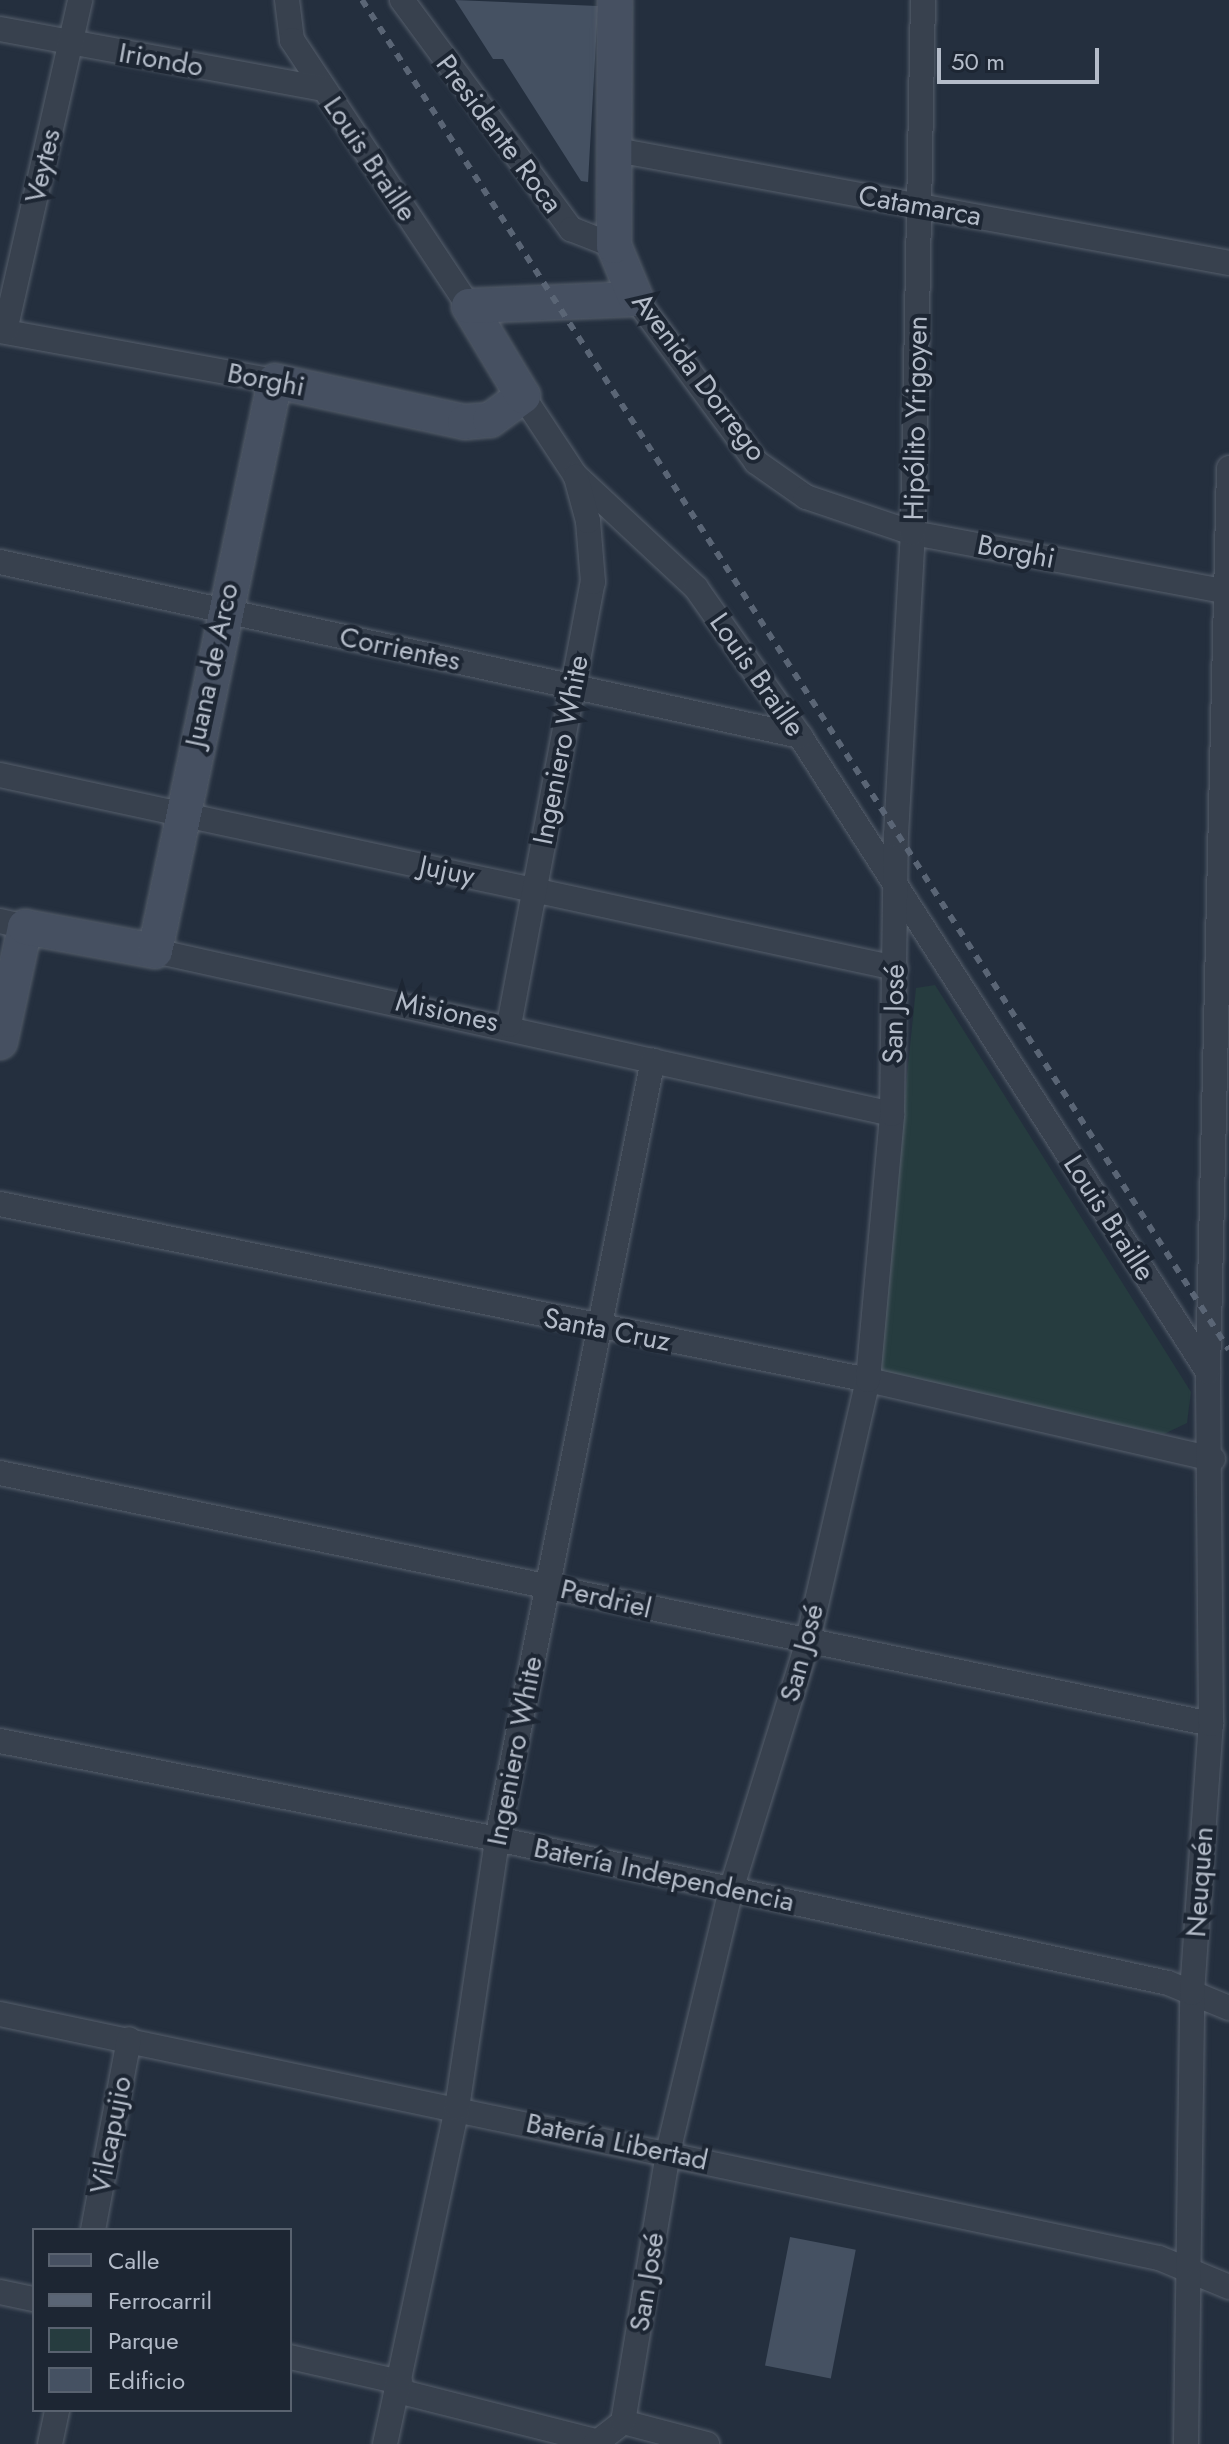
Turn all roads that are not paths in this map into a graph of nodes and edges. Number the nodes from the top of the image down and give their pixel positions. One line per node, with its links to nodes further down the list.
1 (80, 0): 7 (street, Veytes)
2 (287, 0): 8 (street, Louis Braille)
3 (402, 0): 11 (street, Presidente Roca)
4 (615, 0): 9 (street, Avenida Dorrego)
5 (923, 0): 10 (street, Hipólito Yrigoyen)
6 (0, 29): 7 (street, Iriondo)
7 (71, 44): 8 (street, Iriondo); 15 (street, Veytes)
8 (323, 89): 14 (street, Louis Braille)
9 (611, 149): 10 (street, Catamarca); 11 (street, Avenida Dorrego)
10 (920, 206): 12 (street, Catamarca); 21 (street, Hipólito Yrigoyen)
11 (614, 246): 13 (street, Avenida Dorrego)
12 (1229, 263)
13 (636, 299): 14 (street); 20 (street, Avenida Dorrego)
14 (469, 306): 17 (street, Louis Braille)
15 (3, 331): 16 (street, Borghi)
16 (275, 381): 17 (street, Borghi); 24 (street, Juana de Arco)
17 (523, 396): 19 (street, Louis Braille)
18 (1229, 468): 23 (street, Neuquén)
19 (575, 475): 25 (street, Ingeniero White); 26 (street, Louis Braille)
20 (806, 497): 21 (street, Borghi)
21 (913, 533): 23 (street, Borghi); 29 (street, Hipólito Yrigoyen)
22 (0, 562): 24 (street, Corrientes)
23 (1228, 592): 32 (street, Neuquén)
24 (223, 611): 25 (street, Corrientes); 28 (street, Juana de Arco)
25 (575, 687): 26 (street, Corrientes); 31 (street, Ingeniero White)
26 (800, 736): 30 (street, Louis Braille)
27 (0, 775): 28 (street, Jujuy)
28 (181, 814): 31 (street, Jujuy); 34 (street, Juana de Arco)
29 (896, 835): 30 (street, San José)
30 (895, 887): 35 (street, San José); 42 (street, Louis Braille)
31 (534, 890): 35 (street, Jujuy); 36 (street, Ingeniero White)
32 (1224, 890): 42 (street, Neuquén)
33 (13, 924): 34 (street, Misiones); 37 (street)
34 (155, 951): 36 (street, Misiones)
35 (895, 968): 39 (street, San José)
36 (509, 1025): 38 (street, Misiones)
37 (0, 1042)
38 (653, 1060): 39 (street, Misiones); 41 (street, Ingeniero White)
39 (892, 1114): 43 (street, San José)
40 (0, 1204): 41 (street, Santa Cruz)
41 (599, 1329): 43 (street, Santa Cruz); 47 (street, Ingeniero White)
42 (1208, 1372): 44 (street, Neuquén)
43 (868, 1380): 44 (street, Santa Cruz); 48 (street, San José)
44 (1213, 1459): 46 (street); 49 (street, Neuquén)
45 (0, 1473): 47 (street, Perdriel)
46 (1229, 1485)
47 (547, 1586): 48 (street, Perdriel); 51 (street, Ingeniero White)
48 (807, 1644): 49 (street, Perdriel); 52 (street, San José)
49 (1211, 1724): 53 (street, Neuquén)
50 (0, 1741): 51 (street, Batería Independencia)
51 (497, 1839): 52 (street, Batería Independencia); 57 (street, Ingeniero White)
52 (731, 1890): 53 (street, Batería Independencia); 58 (street, San José)
53 (1192, 1993): 54 (street, Batería Independencia); 60 (street, Neuquén)
54 (1229, 2008)
55 (0, 2014): 56 (street, Batería Libertad)
56 (129, 2039): 57 (street, Batería Libertad); 59 (street, Vilcapujio)
57 (457, 2108): 58 (street, Batería Libertad); 65 (street, Ingeniero White)
58 (668, 2152): 60 (street, Batería Libertad); 67 (street, San José)
59 (93, 2228)
60 (1185, 2268): 61 (street, Batería Libertad); 72 (street, Neuquén)
61 (1229, 2287)
62 (0, 2292): 63 (street)
63 (32, 2299)
64 (292, 2358): 65 (street)
65 (399, 2387): 68 (street); 70 (street, Ingeniero White)
66 (57, 2412): 69 (street)
67 (623, 2422): 68 (street); 71 (street)
68 (595, 2442)
69 (50, 2444)
70 (385, 2444)
71 (707, 2444)
72 (1186, 2444)

